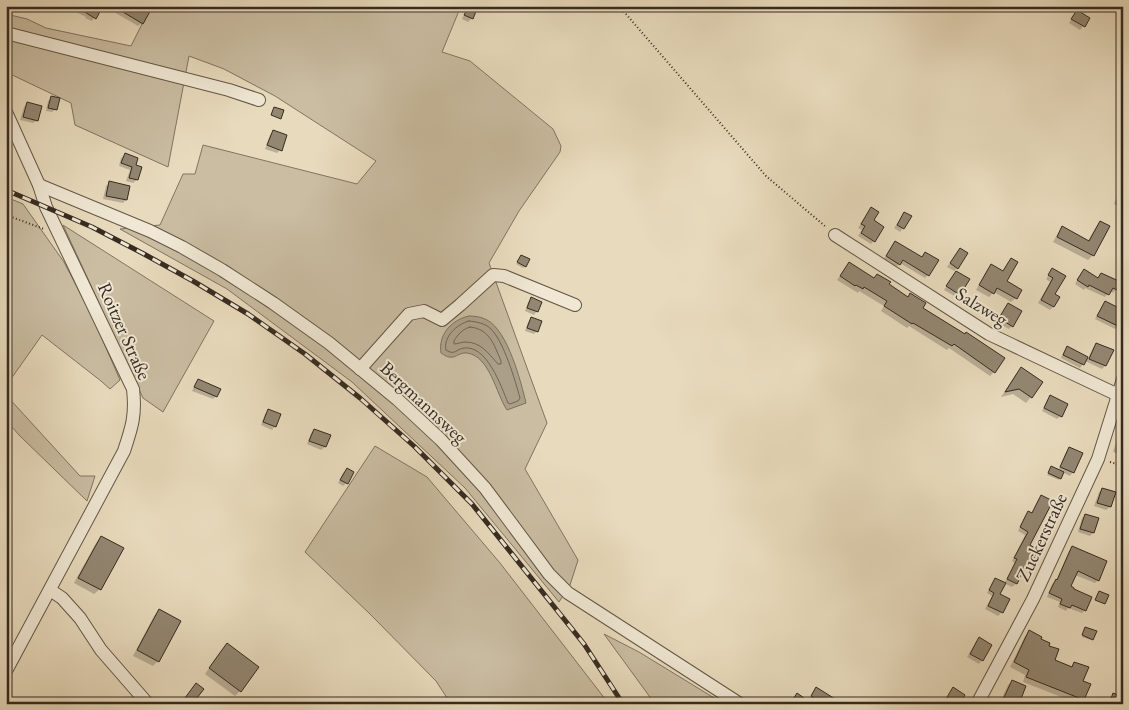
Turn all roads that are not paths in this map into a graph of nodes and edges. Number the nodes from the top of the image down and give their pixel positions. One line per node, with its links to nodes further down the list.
1 (6, 33): 2 (street)
2 (259, 100)
3 (6, 112): 4 (street, Roitzer Straße)
4 (40, 185): 7 (street, Bergmannsweg); 10 (street, Roitzer Straße)
5 (835, 235): 9 (street, Salzweg)
6 (575, 305): 7 (street)
7 (360, 369): 13 (street, Bergmannsweg)
8 (1123, 379): 9 (street, Zuckerstraße)
9 (1118, 395): 14 (street, Zuckerstraße)
10 (50, 590): 11 (street, Roitzer Straße); 12 (street)
11 (6, 671)
12 (148, 704)
13 (740, 704)
14 (977, 704)

